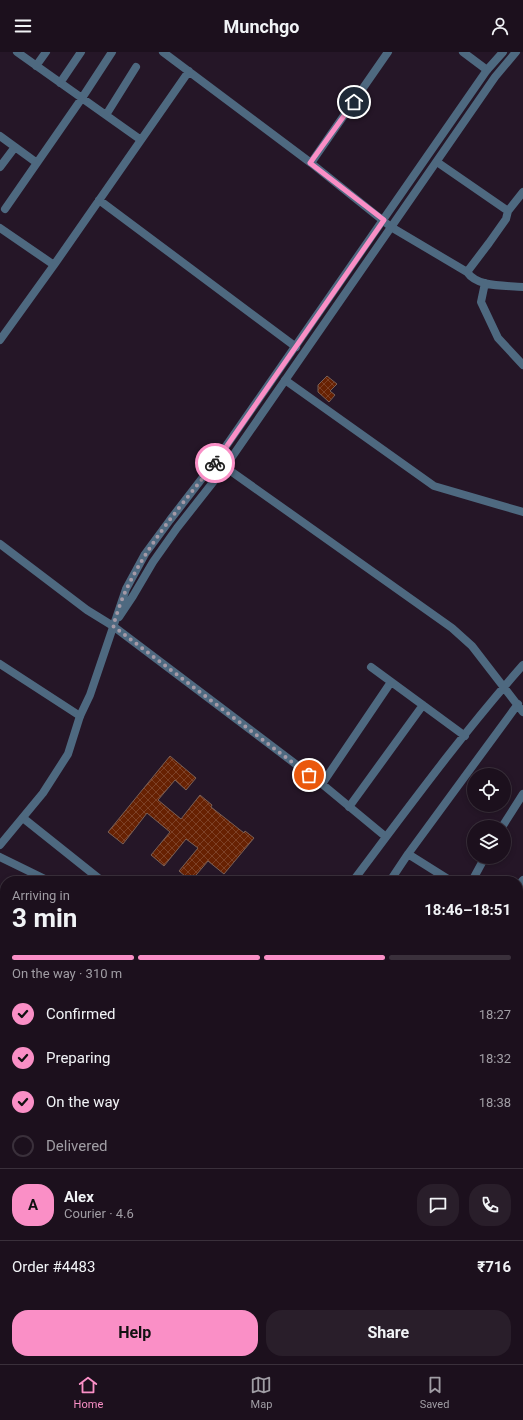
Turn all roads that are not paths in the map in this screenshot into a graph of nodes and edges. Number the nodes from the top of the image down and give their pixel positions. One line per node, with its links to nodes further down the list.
1 (17, 52): 10 (street)
2 (46, 52): 10 (street)
3 (81, 52): 14 (street)
4 (112, 52): 15 (street)
5 (163, 52): 13 (street)
6 (388, 52): 22 (street)
7 (463, 52): 12 (street)
8 (502, 52): 12 (street)
9 (516, 52): 20 (street)
10 (36, 66): 14 (street)
11 (136, 67): 16 (street)
12 (487, 70): 28 (street)
13 (189, 71): 18 (street); 22 (street)
14 (60, 83): 15 (street)
15 (82, 98): 16 (street); 21 (street)
16 (106, 115): 18 (street)
17 (0, 136): 19 (street)
18 (140, 140): 25 (street)
19 (15, 147): 21 (street); 23 (street)
20 (437, 162): 27 (street); 29 (street)
21 (37, 163): 26 (street)
22 (310, 163): 28 (street)
23 (0, 167)
24 (523, 192): 27 (street)
25 (99, 200): 31 (street); 36 (street)
26 (5, 208)
27 (508, 211): 32 (street)
28 (384, 220): 29 (street); 36 (street)
29 (391, 227): 32 (street); 38 (street)
30 (0, 228): 31 (street)
31 (54, 265): 35 (street)
32 (467, 272): 33 (street)
33 (485, 284): 34 (street); 37 (street)
34 (523, 287)
35 (0, 340)
36 (296, 347): 42 (street)
37 (523, 365)
38 (285, 380): 39 (street); 40 (street)
39 (225, 467): 42 (street); 47 (street)
40 (523, 512)
41 (0, 544): 42 (street)
42 (113, 626): 51 (street); 53 (street)
43 (0, 664): 51 (street)
44 (523, 665): 47 (street)
45 (371, 667): 46 (street)
46 (391, 682): 49 (street); 53 (street)
47 (504, 687): 48 (street); 52 (street)
48 (518, 704): 50 (street); 60 (street)
49 (423, 705): 52 (street); 55 (street)
50 (523, 712)
51 (80, 716): 56 (street)
52 (465, 736): 58 (street)
53 (322, 784): 55 (street)
54 (523, 794): 57 (street)
55 (349, 807): 58 (street)
56 (23, 818): 59 (street); 64 (street)
57 (506, 820)
58 (386, 836): 65 (street)
59 (0, 845)
60 (408, 854): 66 (street); 67 (street)
61 (0, 858): 63 (street)
62 (481, 864): 68 (street)
63 (32, 876)
64 (96, 876)
65 (357, 876)
66 (393, 876)
67 (444, 876)
68 (475, 876)

